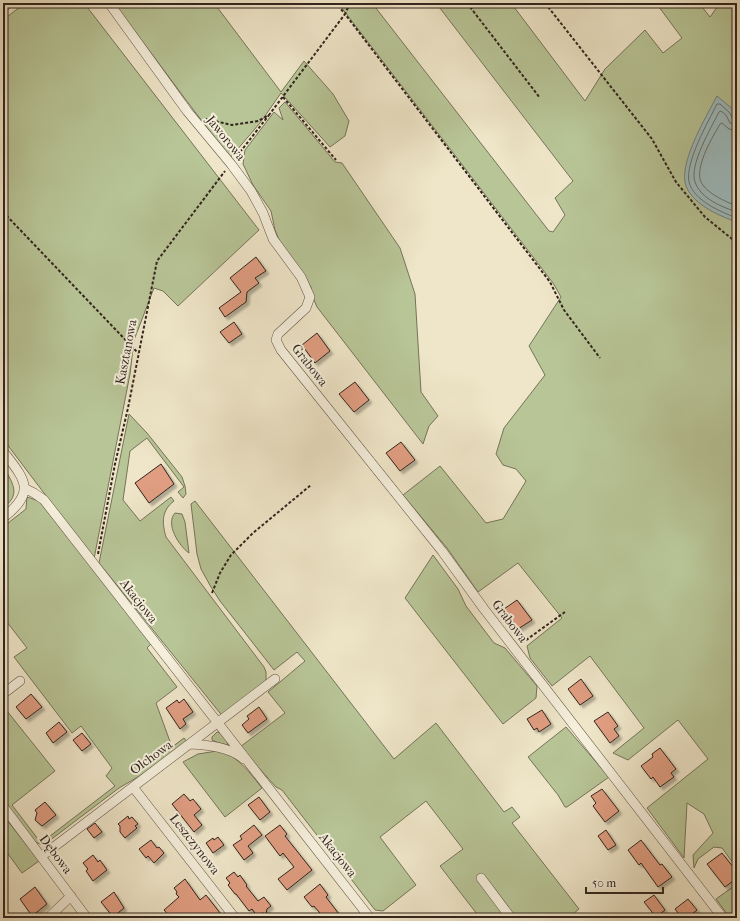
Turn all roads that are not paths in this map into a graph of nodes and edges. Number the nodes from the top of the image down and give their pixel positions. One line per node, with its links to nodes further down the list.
1 (8, 3): 3 (street)
2 (109, 3): 4 (street, Jaworowa)
3 (3, 8)
4 (276, 340): 24 (street, Grabowa)
5 (3, 451): 6 (street)
6 (24, 488): 7 (street); 11 (street, Akacjowa)
7 (3, 518)
8 (275, 679): 11 (street, Olchowa)
9 (20, 681): 10 (street)
10 (3, 694)
11 (218, 724): 12 (street, Olchowa); 13 (street, Akacjowa)
12 (190, 744): 13 (street, Akacjowa); 14 (street, Olchowa)
13 (255, 770): 22 (street, Akacjowa)
14 (133, 787): 16 (street, Olchowa); 21 (street, Leszczynowa)
15 (3, 806): 16 (street, Dębowa)
16 (42, 856): 18 (street, Dębowa)
17 (481, 878): 23 (street)
18 (70, 896): 19 (street); 20 (street, Dębowa)
19 (48, 918)
20 (87, 918)
21 (236, 918)
22 (370, 918)
23 (511, 918)
24 (723, 918)

